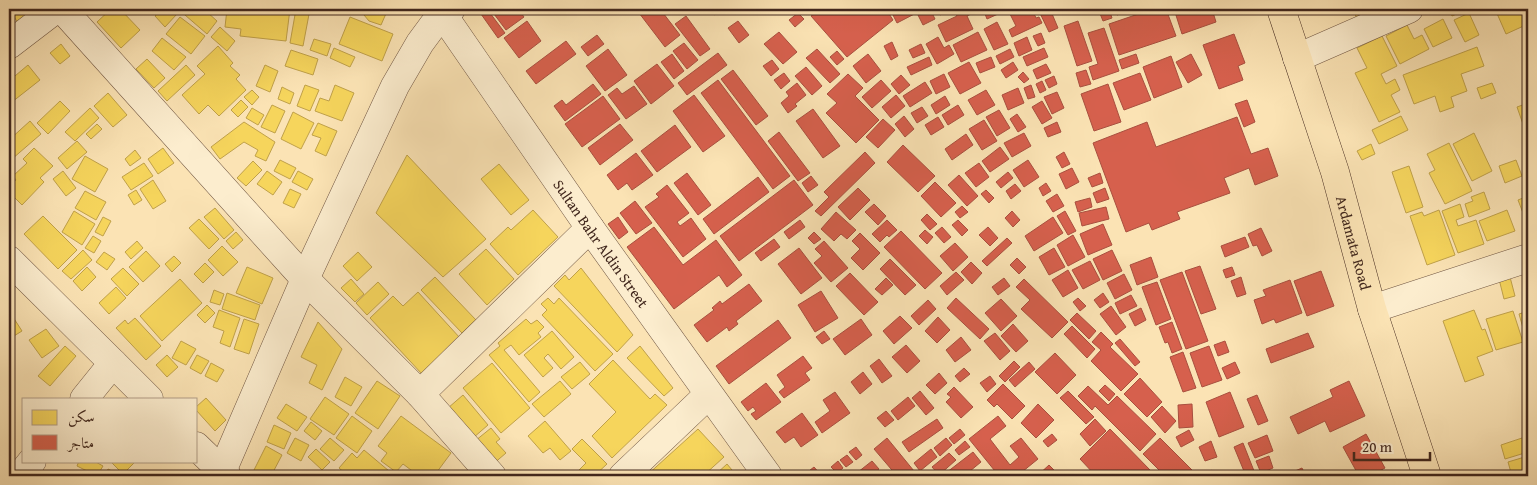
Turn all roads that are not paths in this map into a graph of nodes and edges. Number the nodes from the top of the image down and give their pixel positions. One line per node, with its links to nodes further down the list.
1 (56, 9): 6 (street)
2 (62, 9): 11 (street)
3 (1281, 9): 7 (main road, Ardamata Road)
4 (1409, 9): 7 (street)
5 (444, 11): 8 (street, Sultan Bahr Aldin Street); 11 (street)
6 (9, 45)
7 (1297, 58): 12 (main road, Ardamata Road)
8 (590, 228): 14 (street); 15 (street, Sultan Bahr Aldin Street)
9 (1528, 258): 12 (street)
10 (9, 260): 13 (street)
11 (305, 280): 14 (street); 20 (street)
12 (1372, 309): 25 (main road, Ardamata Road)
13 (113, 363): 16 (street); 17 (street)
14 (420, 394): 22 (street)
15 (708, 394): 23 (street); 24 (street, Sultan Bahr Aldin Street)
16 (85, 398)
17 (148, 398)
18 (198, 448): 20 (street)
19 (31, 462): 21 (street)
20 (223, 475)
21 (20, 476)
22 (492, 476)
23 (623, 476)
24 (768, 476)
25 (1427, 476)

